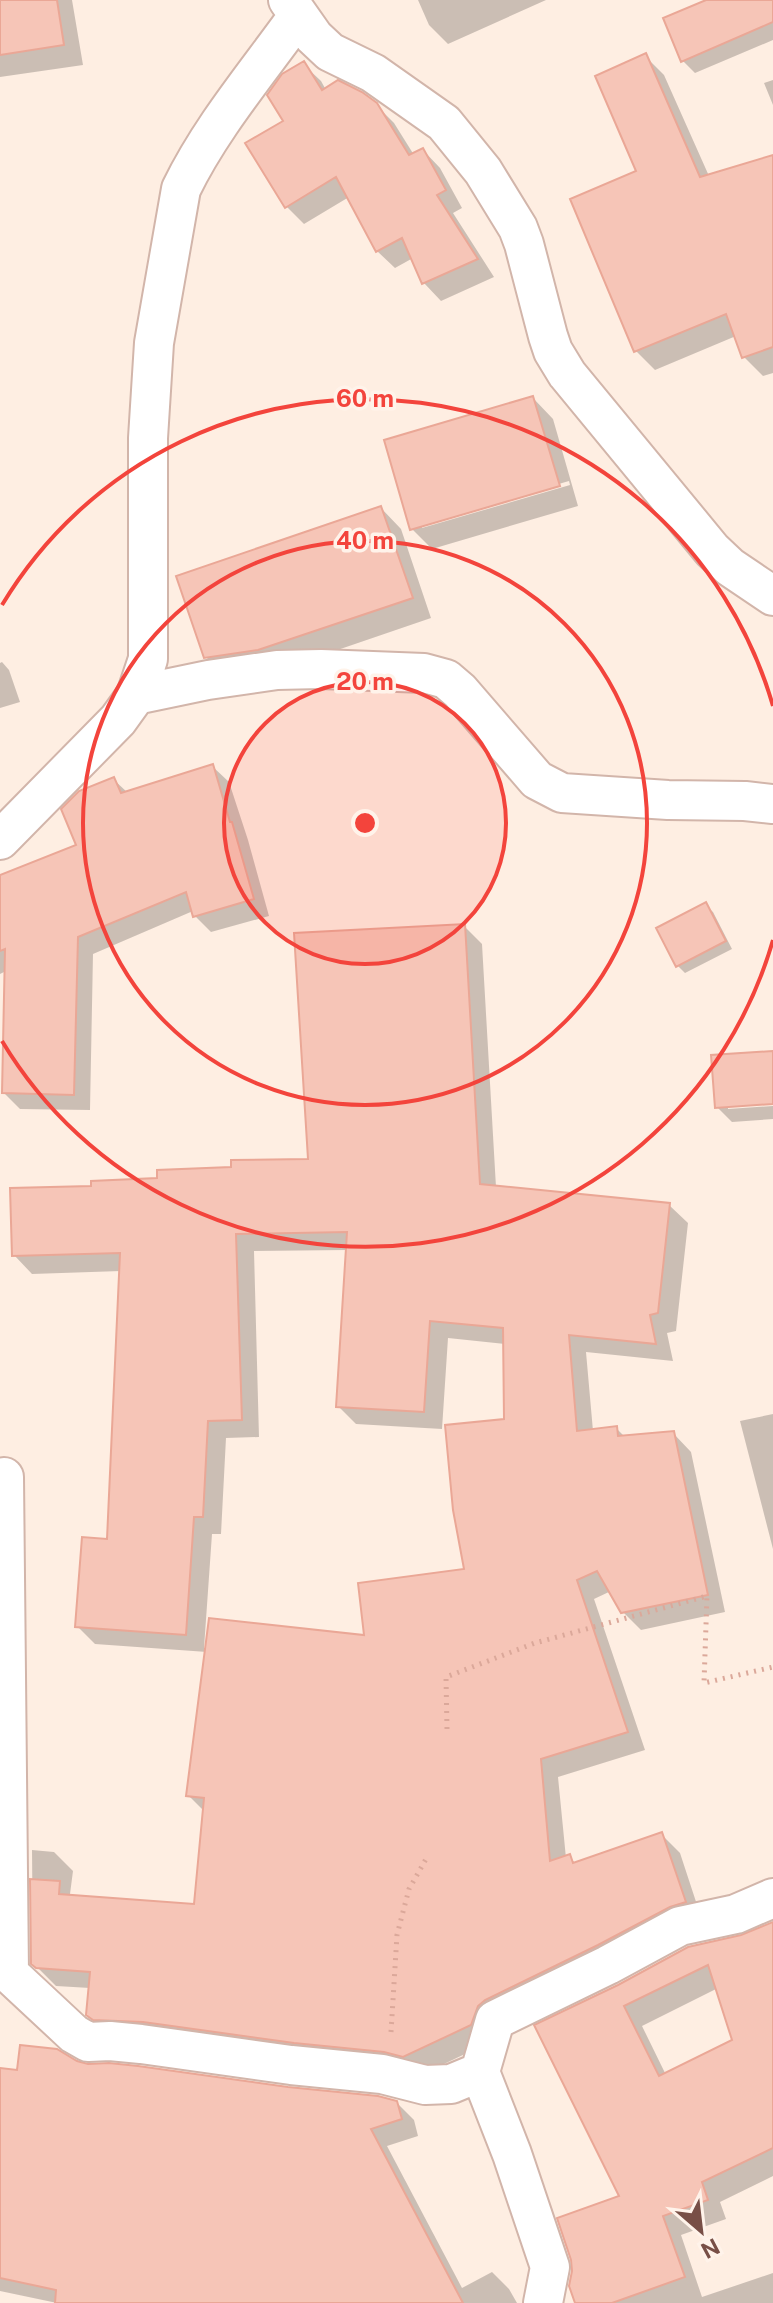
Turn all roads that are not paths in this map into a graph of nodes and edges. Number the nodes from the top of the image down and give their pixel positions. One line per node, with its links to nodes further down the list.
1 (293, 8): 2 (street); 3 (street)
2 (773, 596)
3 (136, 695): 4 (street); 5 (street)
4 (773, 804)
5 (0, 840)
6 (4, 1477): 8 (street)
7 (773, 1898): 9 (street)
8 (4, 1969): 9 (street)
9 (480, 2072): 10 (street)
10 (543, 2303)

